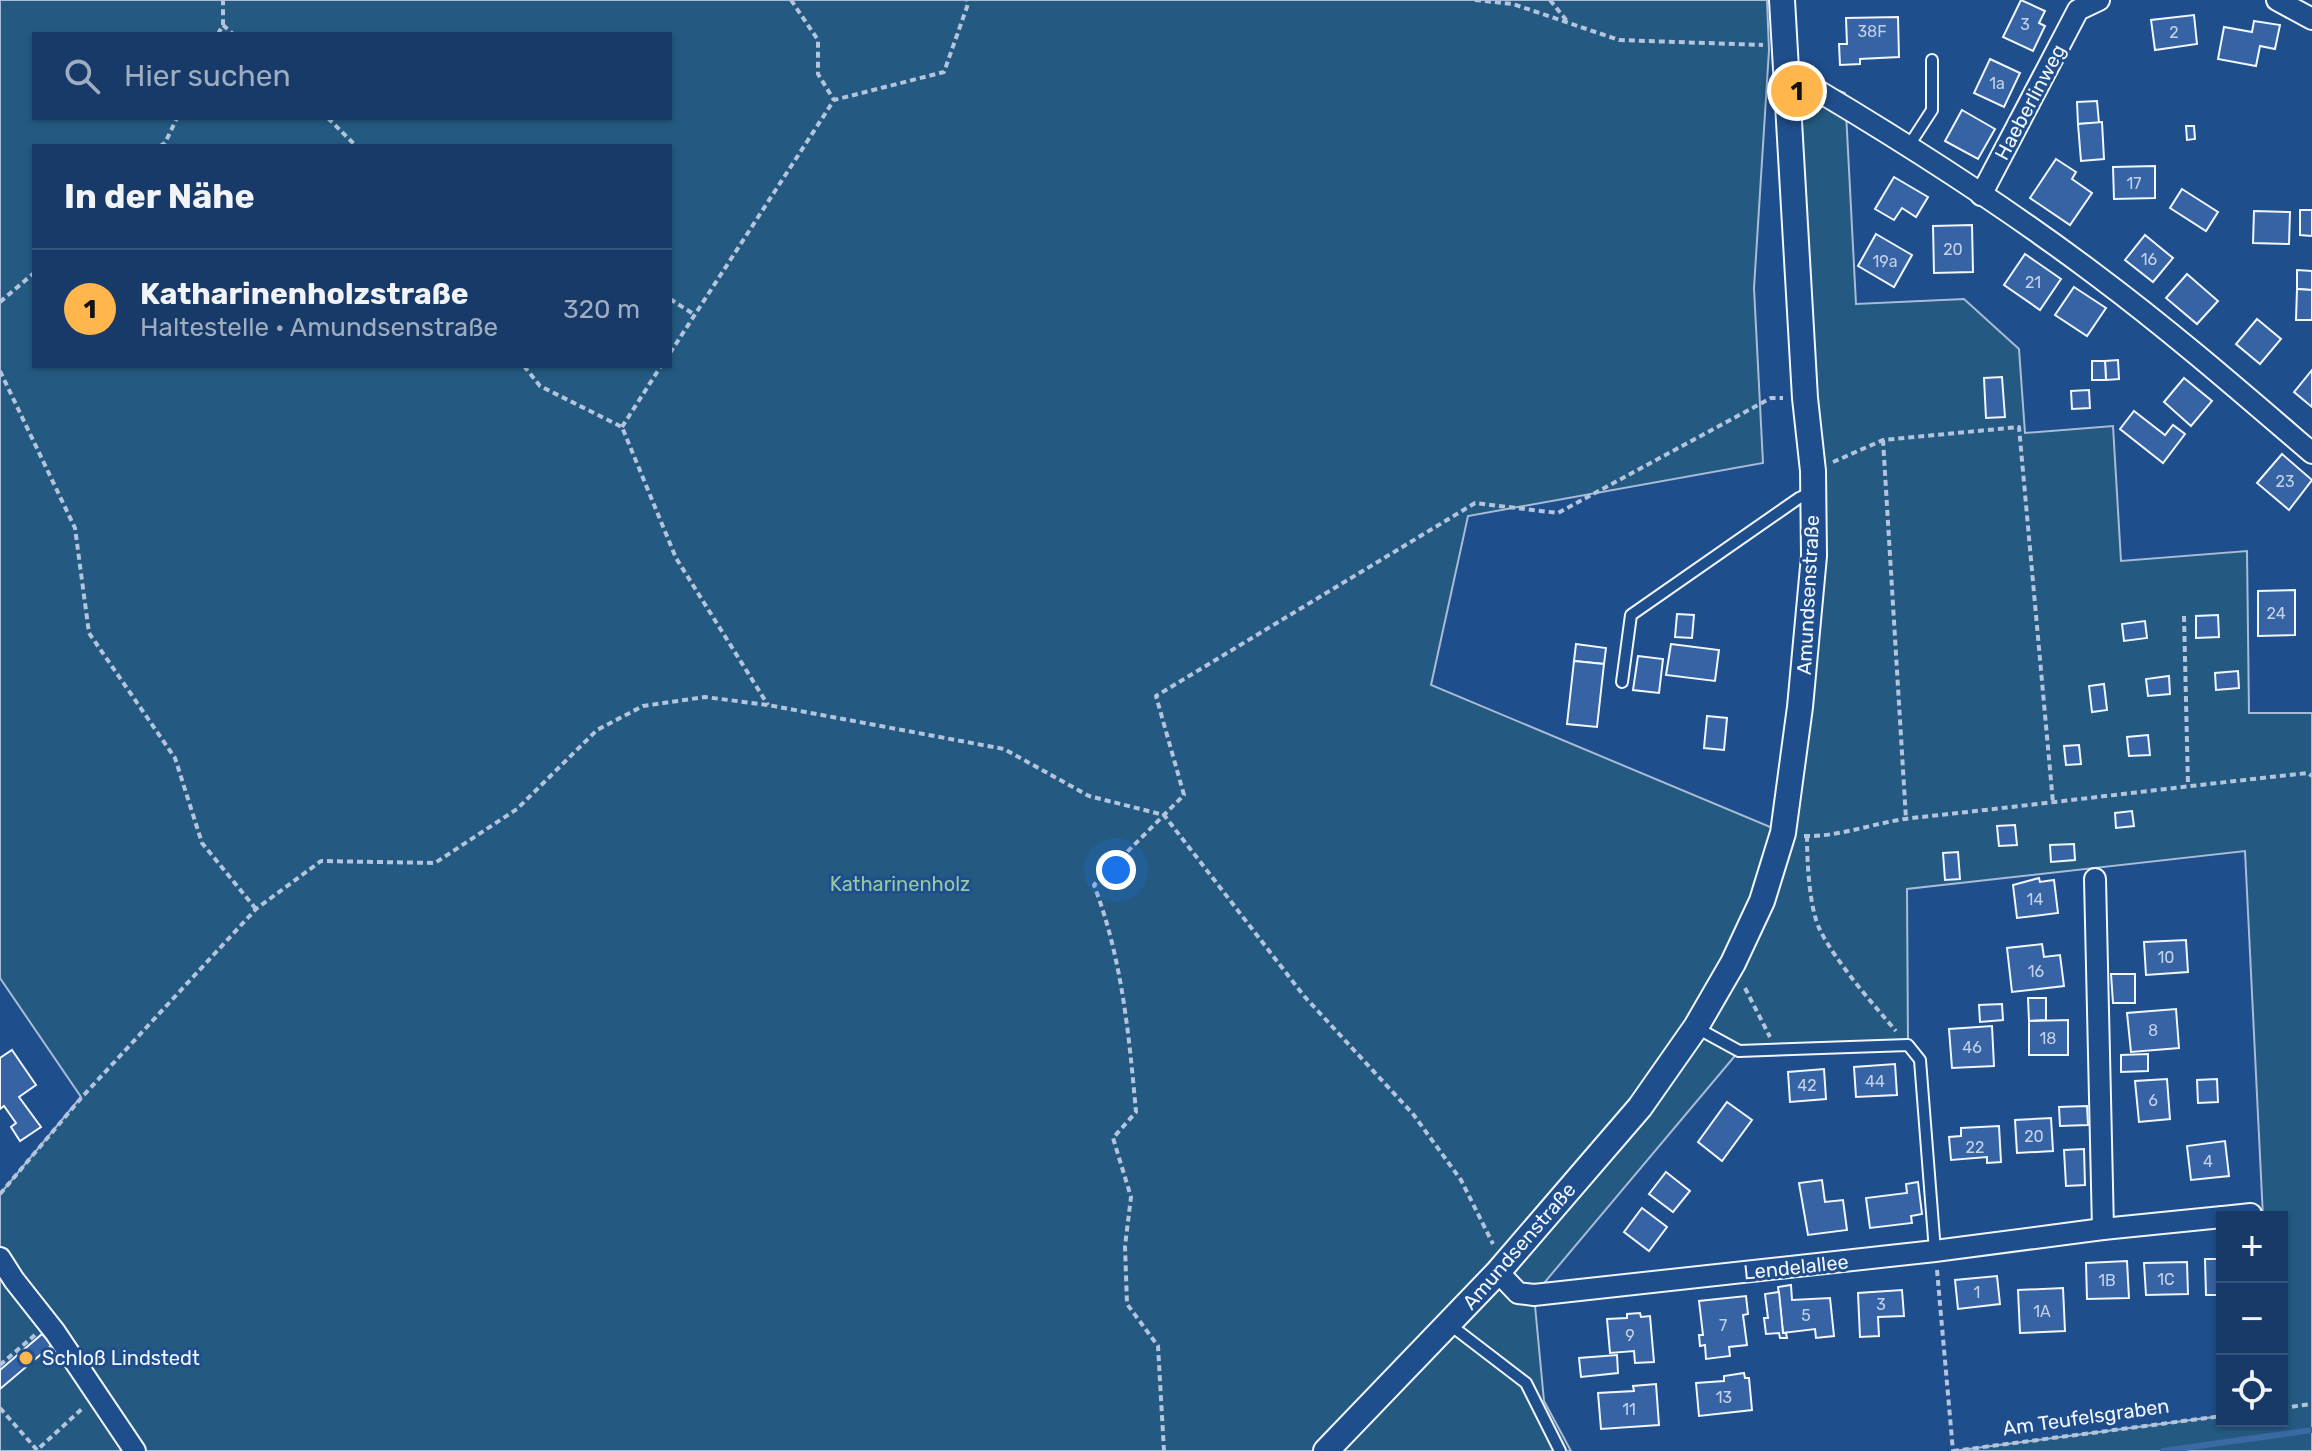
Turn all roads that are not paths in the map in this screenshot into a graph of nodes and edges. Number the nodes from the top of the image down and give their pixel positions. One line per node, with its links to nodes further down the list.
1 (1782, 0): 7 (street, Amundsenstraße)
2 (2099, 0): 4 (street, Haeberlinweg)
3 (2277, 0): 5 (street)
4 (2070, 5): 9 (street, Haeberlinweg)
5 (2312, 19)
6 (1932, 60): 8 (lane)
7 (1786, 72): 8 (street); 11 (street, Amundsenstraße)
8 (1908, 147): 9 (street)
9 (1981, 195): 10 (street)
10 (2312, 453)
11 (1813, 481): 12 (lane); 14 (street, Amundsenstraße)
12 (1622, 682)
13 (2095, 879): 16 (street)
14 (1696, 1027): 17 (lane); 19 (street, Amundsenstraße)
15 (2216, 1218): 16 (street, Lendelallee)
16 (2103, 1229): 17 (street, Lendelallee)
17 (1935, 1251): 19 (street, Lendelallee)
18 (0, 1258): 21 (street)
19 (1502, 1267): 20 (street, Amundsenstraße)
20 (1449, 1324): 22 (street, Amundsenstraße); 23 (lane)
21 (135, 1451)
22 (1326, 1451)
23 (1560, 1451)

